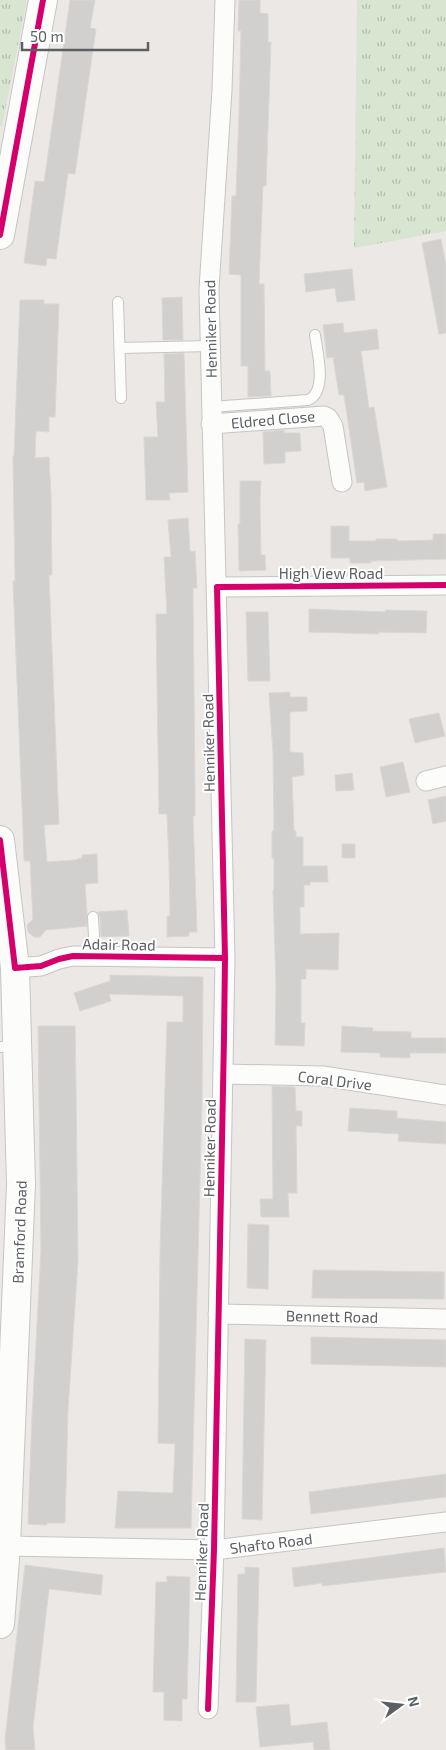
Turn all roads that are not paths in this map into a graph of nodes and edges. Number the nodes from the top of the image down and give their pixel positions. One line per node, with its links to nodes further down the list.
1 (43, 0): 3 (main road)
2 (225, 0): 6 (street, Henniker Road)
3 (0, 235)
4 (118, 302): 7 (lane)
5 (315, 335): 9 (lane)
6 (210, 346): 7 (lane); 9 (street, Henniker Road)
7 (120, 348): 8 (lane)
8 (121, 398)
9 (211, 415): 10 (street, Eldred Close); 12 (street, Henniker Road)
10 (342, 482)
11 (446, 585): 12 (street, High View Road)
12 (217, 587): 19 (street, Henniker Road)
13 (446, 776): 14 (street)
14 (426, 780)
15 (0, 840): 16 (main road, Bramford Road)
16 (4, 901): 20 (main road, Bramford Road)
17 (93, 917): 18 (lane)
18 (95, 956): 19 (street, Adair Road); 20 (street, Adair Road)
19 (225, 958): 22 (street, Henniker Road)
20 (15, 968): 21 (main road, Bramford Road)
21 (9, 1046): 27 (main road, Bramford Road)
22 (224, 1074): 23 (street, Coral Drive); 24 (street, Henniker Road)
23 (446, 1095)
24 (218, 1314): 25 (street, Bennett Road); 28 (street, Henniker Road)
25 (446, 1319)
26 (446, 1522): 28 (street, Shafto Road)
27 (3, 1545): 28 (street, Shafto Road); 29 (main road, Bramford Road)
28 (214, 1550): 30 (street, Henniker Road)
29 (0, 1624)
30 (208, 1709)

